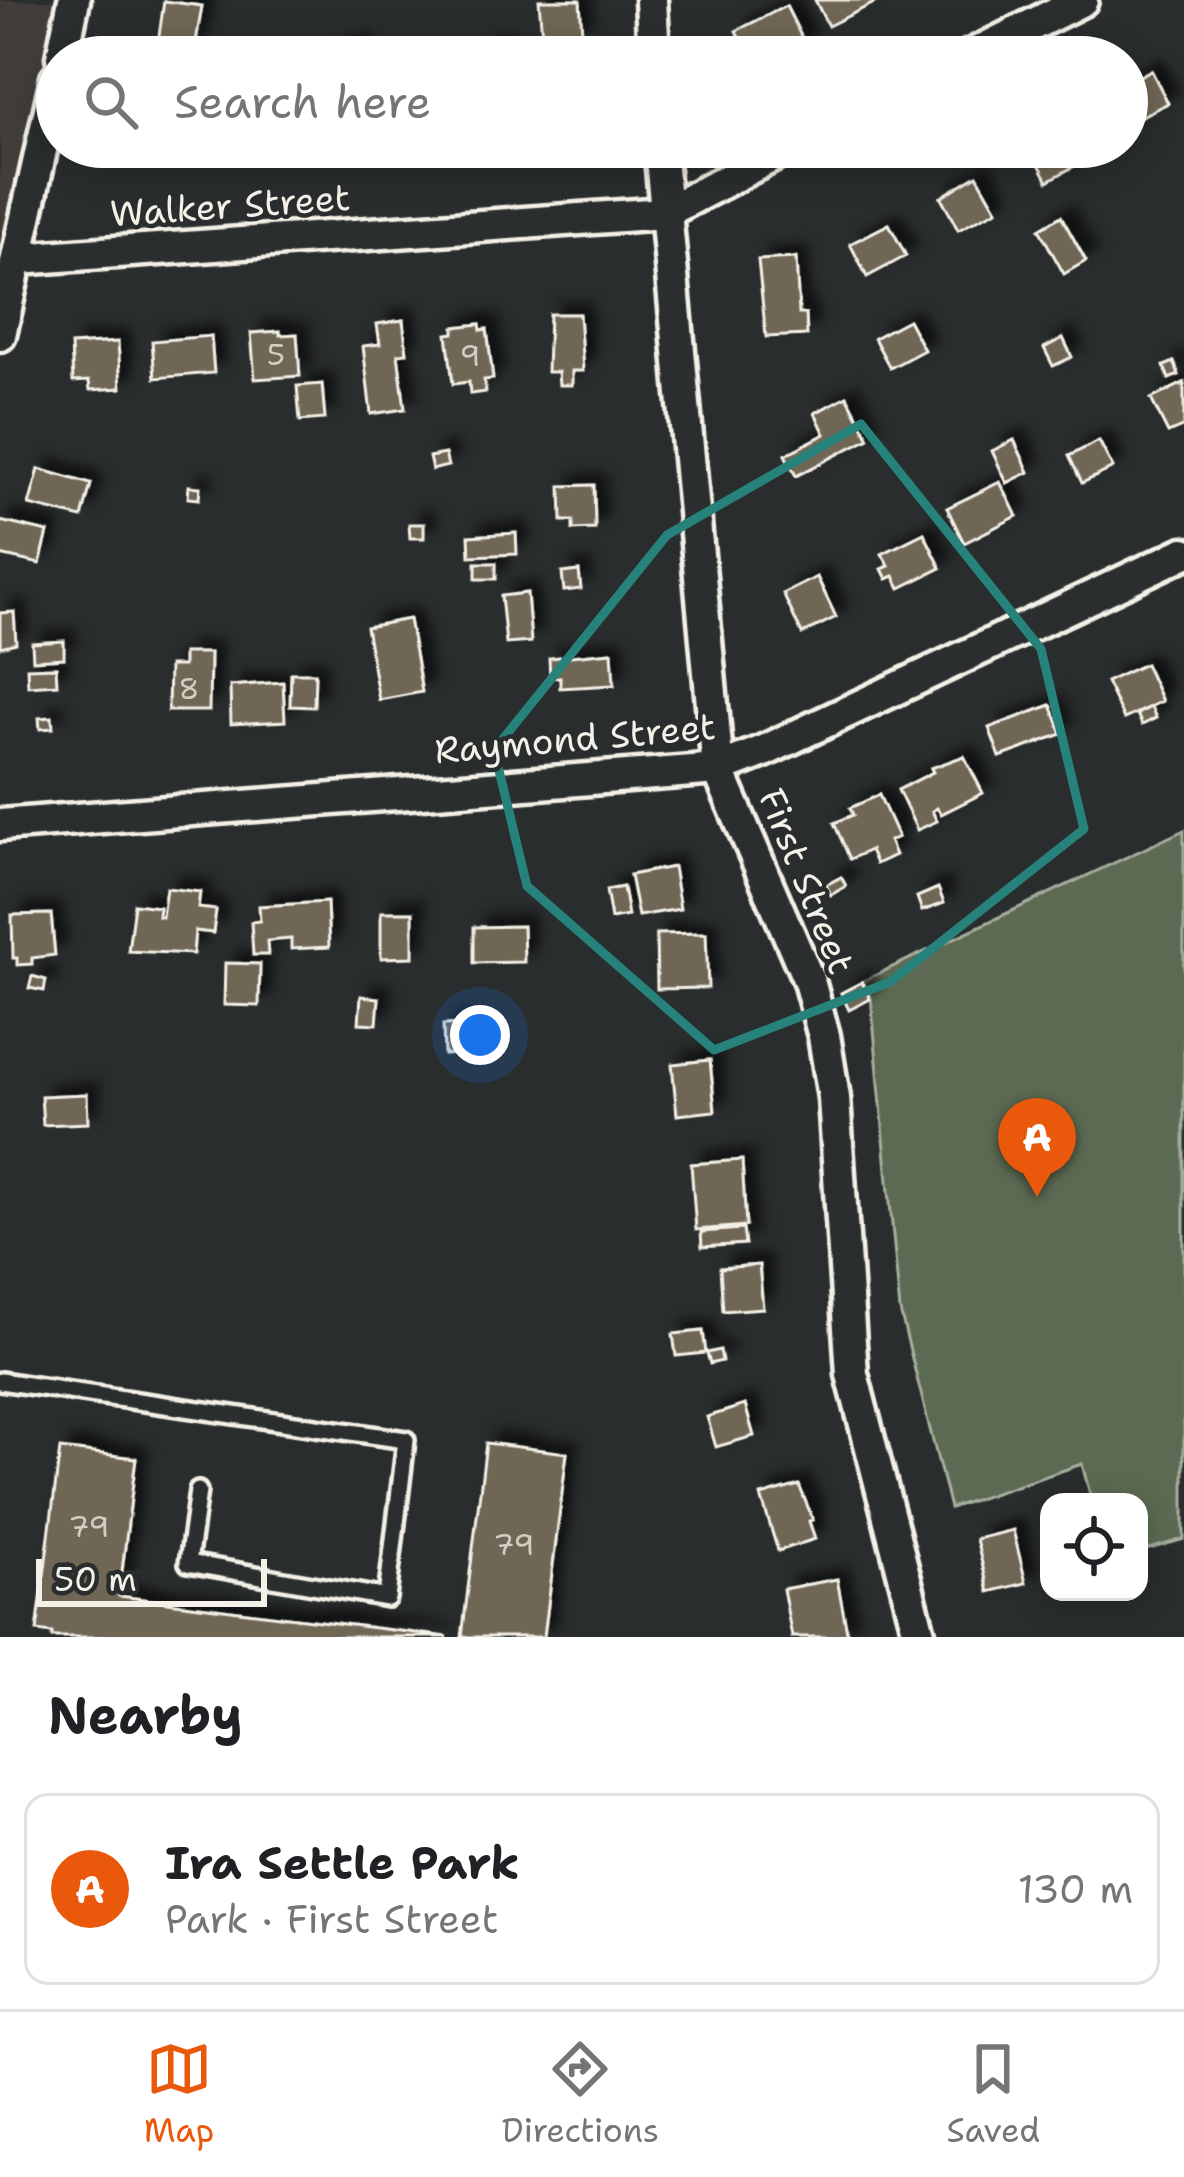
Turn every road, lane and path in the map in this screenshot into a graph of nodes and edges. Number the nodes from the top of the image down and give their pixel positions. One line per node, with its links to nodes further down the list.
1 (74, 0): 4 (street)
2 (651, 0): 5 (street)
3 (1082, 0): 6 (street)
4 (66, 36)
5 (653, 36)
6 (1010, 36)
7 (38, 168): 11 (street)
8 (661, 168): 10 (street, First Street)
9 (750, 168): 10 (street, Walker Street)
10 (664, 213): 11 (street, Walker Street); 14 (street, First Street)
11 (18, 259): 12 (street)
12 (0, 334)
13 (1184, 554): 14 (street, Raymond Street)
14 (718, 769): 15 (street, Raymond Street); 18 (street, First Street)
15 (0, 825)
16 (0, 1381): 17 (lane)
17 (198, 1491)
18 (920, 1637)

